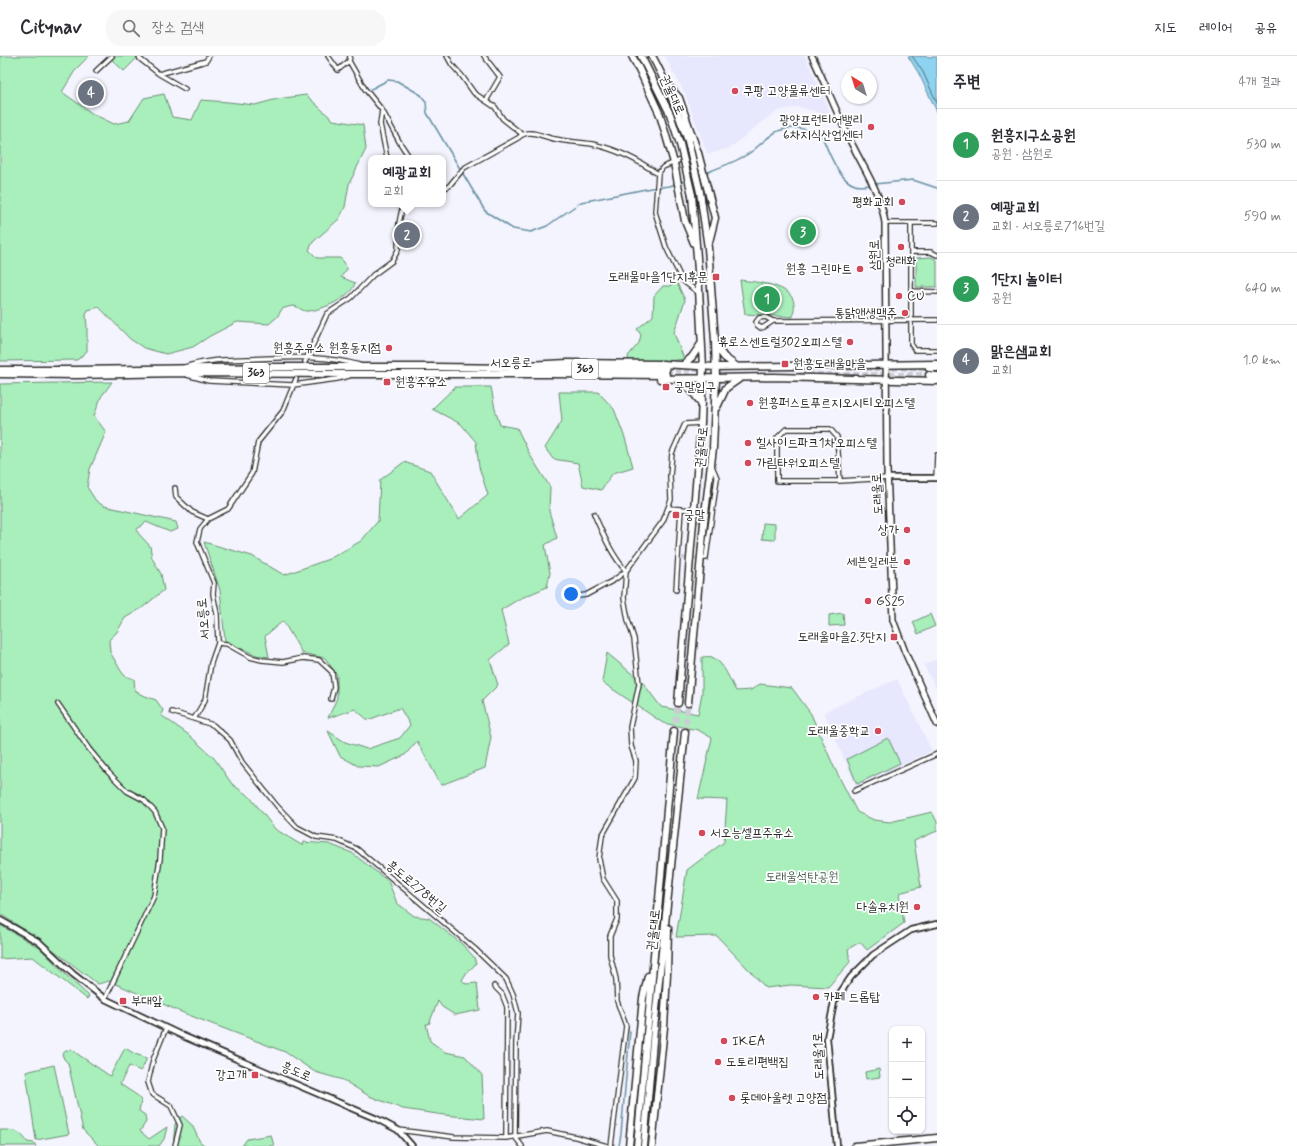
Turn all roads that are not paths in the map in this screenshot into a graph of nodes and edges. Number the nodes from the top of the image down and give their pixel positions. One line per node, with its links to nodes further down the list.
1 (112, 56): 13 (street)
2 (139, 56): 14 (street)
3 (209, 56): 14 (street)
4 (328, 56): 12 (street)
5 (350, 56): 12 (street)
6 (447, 56): 17 (street)
7 (484, 56): 17 (street)
8 (632, 56): 23 (main road)
9 (641, 56): 30 (main road, 권율대로, bridge)
10 (652, 56): 15 (main road, 권율대로)
11 (812, 56): 27 (main road, 삼원로)
12 (349, 61): 18 (street)
13 (96, 71)
14 (159, 74): 16 (street)
15 (665, 82): 20 (main road); 31 (main road, 권율대로, bridge)
16 (185, 89)
17 (486, 101): 19 (street)
18 (382, 110): 21 (street); 22 (street)
19 (522, 134): 24 (street); 25 (street)
20 (698, 153): 23 (street); 31 (main road)
21 (386, 155)
22 (408, 155)
23 (674, 163): 24 (street); 30 (main road)
24 (658, 174): 36 (street)
25 (446, 188)
26 (402, 207): 44 (street)
27 (885, 223): 28 (street); 40 (main road, 삼원로)
28 (911, 223): 29 (street); 32 (street)
29 (937, 223)
30 (697, 248): 36 (main road, 권율대로)
31 (708, 248): 42 (main road, 권율대로)
32 (911, 252): 33 (street); 34 (street)
33 (937, 254)
34 (911, 291): 35 (street); 38 (street)
35 (937, 292)
36 (700, 294): 41 (main road, 권율대로)
37 (773, 320): 40 (street)
38 (910, 320): 39 (street); 40 (street); 43 (street)
39 (937, 320)
40 (887, 321): 47 (main road, 삼원로)
41 (701, 344): 46 (main road); 51 (main road, 권율대로)
42 (716, 345): 49 (main road); 52 (main road, 권율대로)
43 (937, 350)
44 (308, 356): 45 (street); 50 (street, 서오릉로); 57 (street, 서오릉로)
45 (305, 362)
46 (684, 364): 51 (main road); 53 (main road)
47 (887, 364): 48 (main road); 49 (main road); 62 (main road, 삼원로)
48 (937, 364)
49 (738, 366): 52 (main road)
50 (366, 367): 53 (main road, 서오릉로 / 363); 57 (main road, 서오릉로 / 363)
51 (703, 367): 52 (main road); 66 (main road, 권율대로)
52 (716, 367): 67 (main road, 권율대로)
53 (505, 368): 60 (main road, 서오릉로 / 363)
54 (929, 368): 55 (main road)
55 (937, 368)
56 (0, 370): 57 (main road, 서오릉로 / 363)
57 (180, 370): 58 (main road, 서오릉로 / 363); 59 (main road, 서오릉로 / 363); 70 (street, 서오릉로)
58 (0, 374)
59 (356, 374): 60 (main road, 서오릉로 / 363); 70 (street, 서오릉로)
60 (513, 374): 68 (main road)
61 (929, 375): 63 (main road)
62 (886, 376): 64 (main road); 69 (main road); 76 (main road, 도래울로)
63 (937, 376)
64 (740, 378): 67 (main road); 72 (main road)
65 (296, 379): 70 (street)
66 (702, 379): 67 (main road); 68 (main road); 71 (main road, 권율대로)
67 (716, 379): 72 (main road, 권율대로)
68 (679, 380): 71 (main road)
69 (937, 381)
70 (293, 385): 85 (street)
71 (702, 404): 73 (main road, 권율대로)
72 (715, 412): 75 (main road, 권율대로)
73 (701, 423): 80 (street); 82 (main road, 권율대로)
74 (937, 456): 77 (street)
75 (711, 465): 83 (main road, 권율대로); 86 (street)
76 (888, 478): 77 (street); 78 (street); 97 (main road, 도래울로)
77 (936, 478)
78 (840, 481): 78 (street)
79 (175, 488): 85 (street)
80 (668, 508): 81 (street); 87 (street)
81 (681, 509): 82 (street); 88 (street)
82 (694, 510): 83 (street); 92 (main road, 권율대로)
83 (706, 511): 93 (main road, 권율대로)
84 (594, 514): 87 (street)
85 (208, 519): 90 (street, 서오릉로)
86 (703, 558)
87 (626, 571): 89 (street); 120 (street)
88 (676, 590)
89 (571, 598)
90 (218, 643): 91 (street); 96 (street, 서오릉로)
91 (331, 699)
92 (678, 703)
93 (688, 703)
94 (58, 704): 107 (street)
95 (172, 712): 96 (street, 흥도로278번길)
96 (194, 719): 112 (street, 흥도로278번길)
97 (937, 724)
98 (674, 731): 105 (main road, 권율대로)
99 (685, 732): 102 (main road, 권율대로)
100 (937, 754): 101 (street)
101 (854, 791)
102 (667, 909): 110 (main road); 123 (main road, 권율대로)
103 (0, 920): 107 (street, 흥도로)
104 (937, 924): 126 (street, 도래울1로)
105 (654, 943): 111 (main road); 122 (main road, 권율대로)
106 (494, 986): 113 (street)
107 (105, 999): 108 (street, 흥도로)
108 (166, 1028): 109 (street, 흥도로); 116 (street)
109 (398, 1130): 113 (street); 117 (street, 흥도로)
110 (653, 1134): 123 (main road); 124 (main road); 125 (main road)
111 (630, 1135): 121 (main road); 122 (main road)
112 (516, 1137): 113 (street); 118 (street); 119 (street)
113 (506, 1138)
114 (937, 1138): 115 (main road)
115 (877, 1145): 127 (main road)
116 (175, 1146)
117 (412, 1146)
118 (522, 1146)
119 (607, 1146)
120 (611, 1146)
121 (628, 1146)
122 (636, 1146)
123 (645, 1146)
124 (652, 1146)
125 (658, 1146)
126 (837, 1146)
127 (855, 1146)

